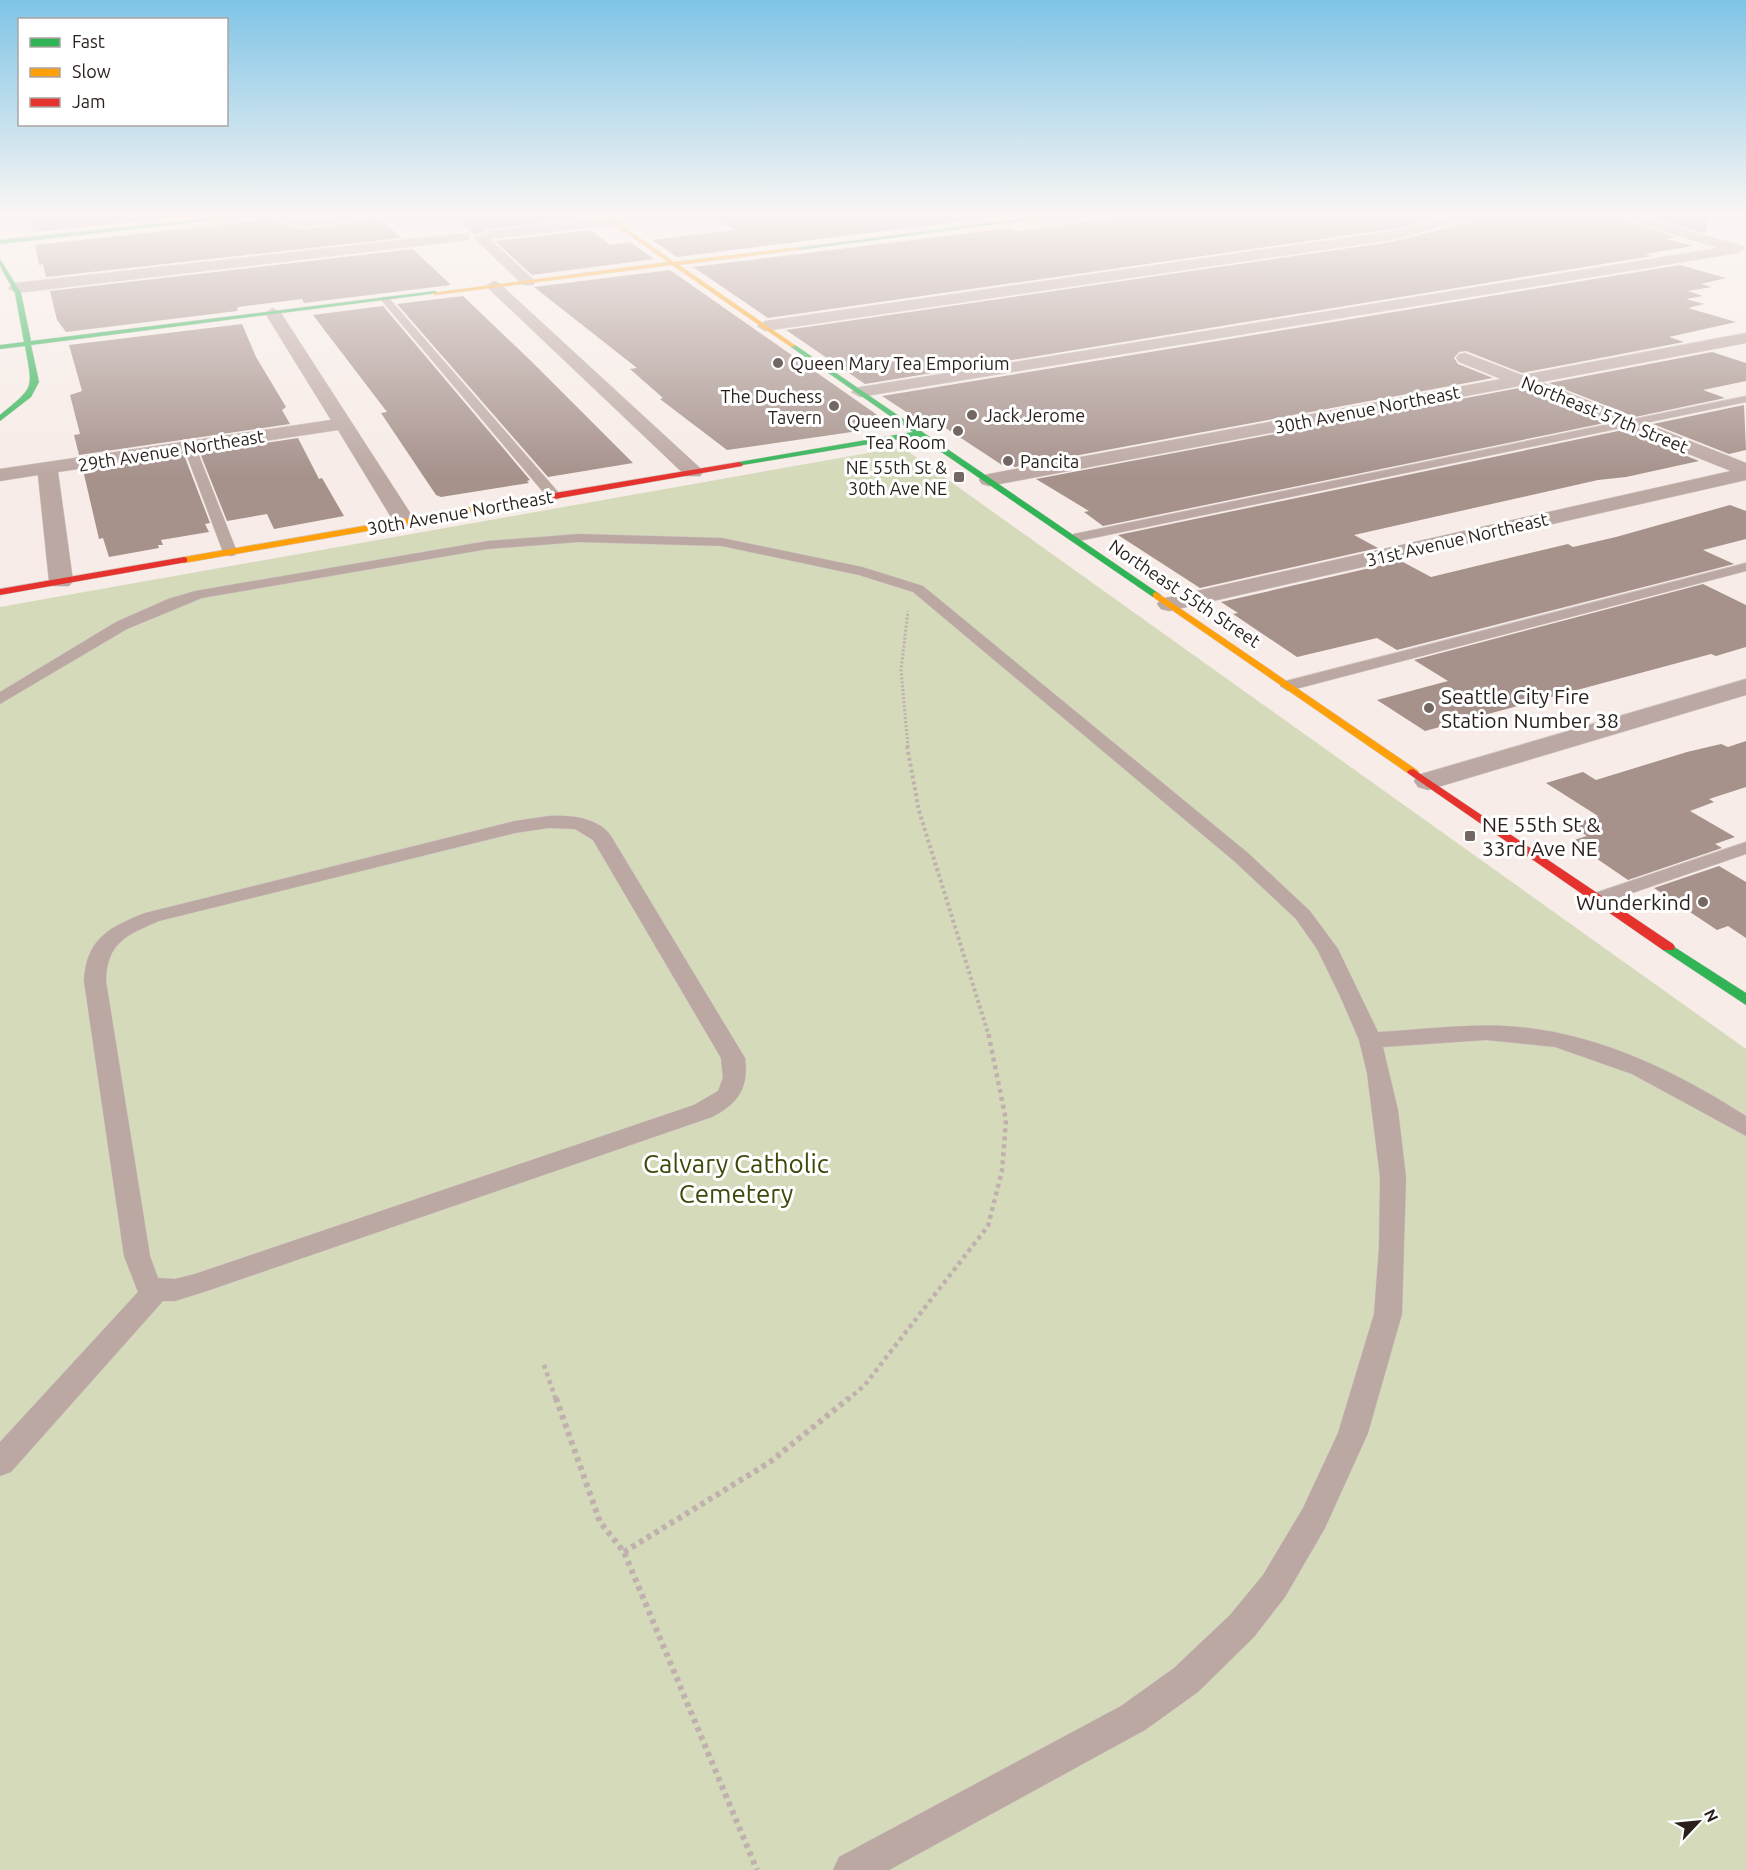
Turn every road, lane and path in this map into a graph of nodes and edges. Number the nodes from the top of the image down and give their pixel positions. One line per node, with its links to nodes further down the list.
1 (19, 302): 11 (main road)
2 (359, 302): 8 (main road)
3 (388, 302): 27 (lane)
4 (511, 302): 23 (street)
5 (730, 302): 9 (main road, Northeast 55th Street)
6 (930, 302): 9 (street)
7 (1403, 302): 15 (street)
8 (273, 313): 11 (main road); 19 (street)
9 (765, 326): 15 (main road, Northeast 55th Street)
10 (1746, 338): 14 (street, 30th Avenue Northeast)
11 (29, 343): 12 (main road); 17 (main road)
12 (0, 346)
13 (1465, 358): 14 (street, Northeast 57th Street)
14 (1521, 380): 18 (street, Northeast 57th Street); 26 (street, 30th Avenue Northeast)
15 (860, 392): 20 (main road, Northeast 55th Street)
16 (1746, 399): 18 (lane)
17 (0, 419)
18 (1629, 423): 24 (street, Northeast 57th Street); 29 (lane)
19 (343, 424): 21 (street, 29th Avenue Northeast); 28 (street)
20 (920, 433): 23 (main road, 30th Avenue Northeast); 26 (main road, Northeast 55th Street)
21 (190, 448): 22 (street, 29th Avenue Northeast); 30 (lane)
22 (47, 469): 25 (street, 29th Avenue Northeast); 32 (street)
23 (693, 472): 27 (main road, 30th Avenue Northeast)
24 (1746, 472): 35 (street, 31st Avenue Northeast)
25 (0, 476)
26 (989, 480): 29 (main road, Northeast 55th Street)
27 (554, 496): 28 (main road, 30th Avenue Northeast)
28 (405, 522): 30 (main road, 30th Avenue Northeast)
29 (1074, 538): 35 (main road, Northeast 55th Street)
30 (230, 552): 32 (main road, 30th Avenue Northeast)
31 (1746, 567): 36 (lane)
32 (61, 581): 34 (main road, 30th Avenue Northeast)
33 (918, 589): 38 (lane); 43 (lane); 48 (path)
34 (0, 592)
35 (1169, 604): 36 (main road, Northeast 55th Street)
36 (1288, 686): 39 (main road, Northeast 55th Street)
37 (1746, 687): 39 (street)
38 (0, 699)
39 (1428, 781): 41 (main road, Northeast 55th Street)
40 (1746, 848): 41 (lane)
41 (1599, 898): 42 (main road, Northeast 55th Street)
42 (1746, 1000)
43 (1370, 1040): 44 (lane); 50 (lane)
44 (1746, 1127)
45 (156, 1290): 45 (lane); 47 (lane)
46 (544, 1365): 48 (path)
47 (0, 1462)
48 (624, 1552): 49 (path)
49 (757, 1870)
50 (852, 1870)

